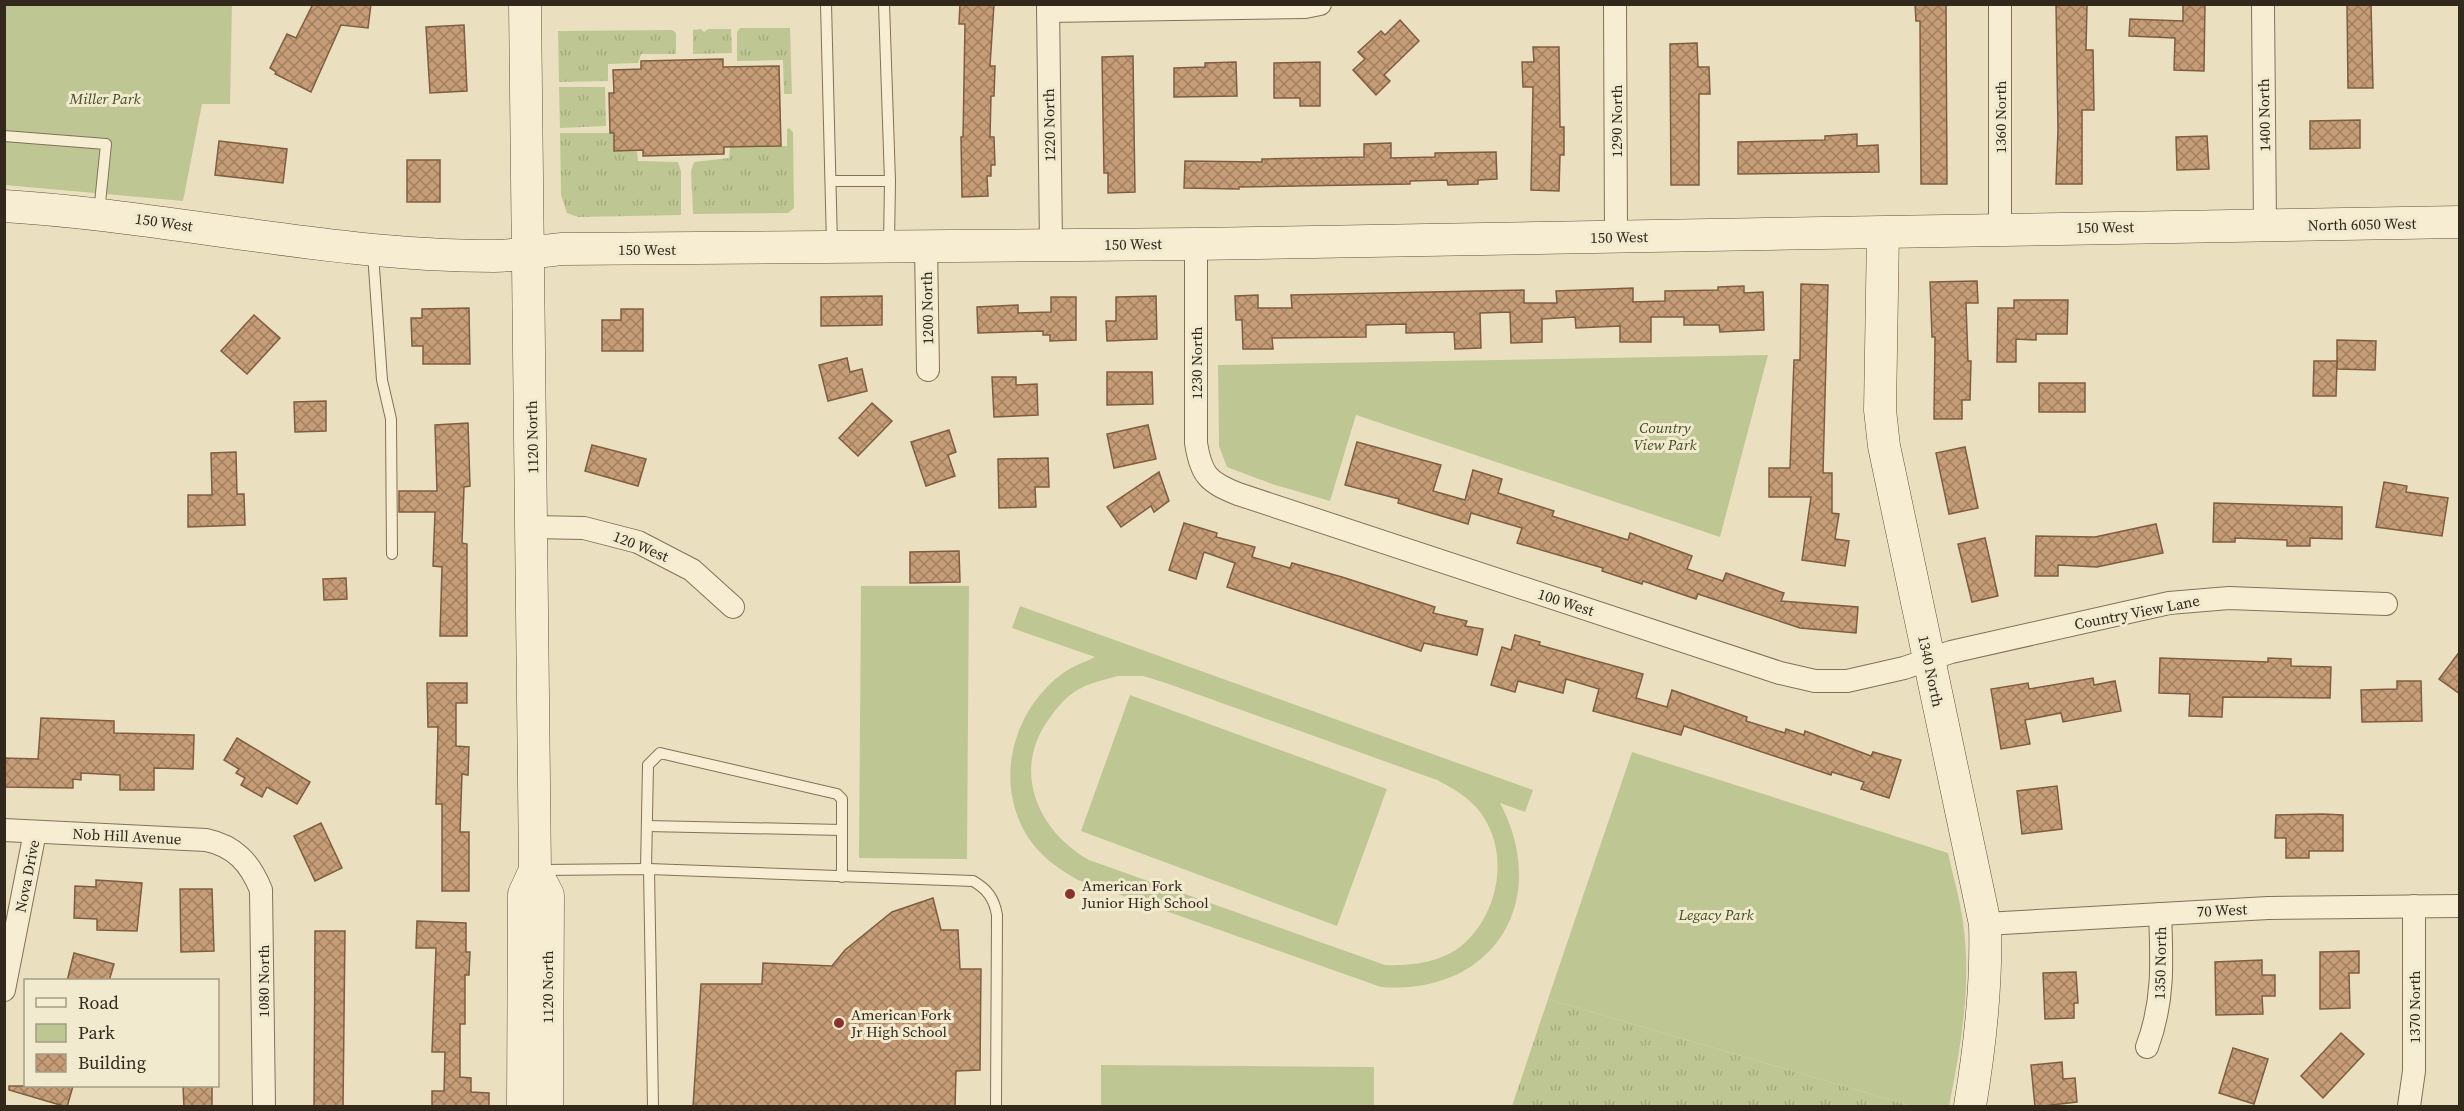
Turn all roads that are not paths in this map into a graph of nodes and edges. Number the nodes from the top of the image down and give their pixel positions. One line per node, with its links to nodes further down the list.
1 (525, 4): 25 (street, 1120 North)
2 (826, 4): 10 (lane)
3 (884, 4): 11 (lane)
4 (1320, 4): 8 (street)
5 (1615, 4): 18 (street, 1290 North)
6 (2000, 4): 16 (street, 1360 North)
7 (2263, 4): 15 (street, 1400 North)
8 (1048, 8): 20 (street, 1220 North)
9 (4, 136): 13 (lane)
10 (832, 181): 11 (lane); 23 (lane)
11 (890, 181): 22 (lane)
12 (4, 206): 13 (street, 150 West)
13 (99, 213): 24 (street, 150 West)
14 (2460, 222): 15 (street, North 6050 West)
15 (2265, 225): 16 (street, 150 West)
16 (2000, 229): 17 (street, 150 West)
17 (1883, 233): 18 (street, 150 West); 32 (street, 1340 North)
18 (1616, 237): 19 (street, 150 West)
19 (1196, 243): 20 (street, 150 West); 27 (street, 1230 North)
20 (1051, 245): 21 (street, 150 West)
21 (926, 246): 22 (street, 150 West); 26 (street, 1200 North)
22 (889, 247): 23 (street, 150 West)
23 (832, 248): 25 (street, 150 West)
24 (372, 251): 25 (street, 150 West); 29 (lane)
25 (530, 252): 28 (street, 1120 North)
26 (928, 370)
27 (1209, 480): 32 (street, 100 West)
28 (533, 527): 31 (street, 120 West); 38 (street, 1120 North)
29 (392, 554)
30 (2386, 604): 32 (street, Country View Lane)
31 (733, 607)
32 (1929, 660): 44 (street, 1340 North)
33 (647, 826): 35 (lane); 35 (lane); 39 (lane)
34 (4, 830): 36 (street, Nob Hill Avenue)
35 (842, 830): 40 (lane)
36 (35, 832): 37 (street, Nob Hill Avenue); 45 (street, Nova Drive)
37 (244, 860): 47 (street, 1080 North)
38 (535, 870): 39 (lane); 48 (street, 1120 North); 49 (street, 1120 North)
39 (647, 870): 40 (lane); 50 (lane)
40 (842, 877): 51 (lane)
41 (2414, 906): 42 (street, 70 West); 43 (street, 70 West); 53 (street, 1370 North)
42 (2460, 906)
43 (2160, 914): 44 (street, 70 West); 46 (street, 1350 North)
44 (1985, 924): 52 (street, 1340 North)
45 (4, 990)
46 (2147, 1047)
47 (264, 1107)
48 (523, 1107)
49 (546, 1107)
50 (653, 1107)
51 (996, 1107)
52 (1970, 1107)
53 (2409, 1107)

